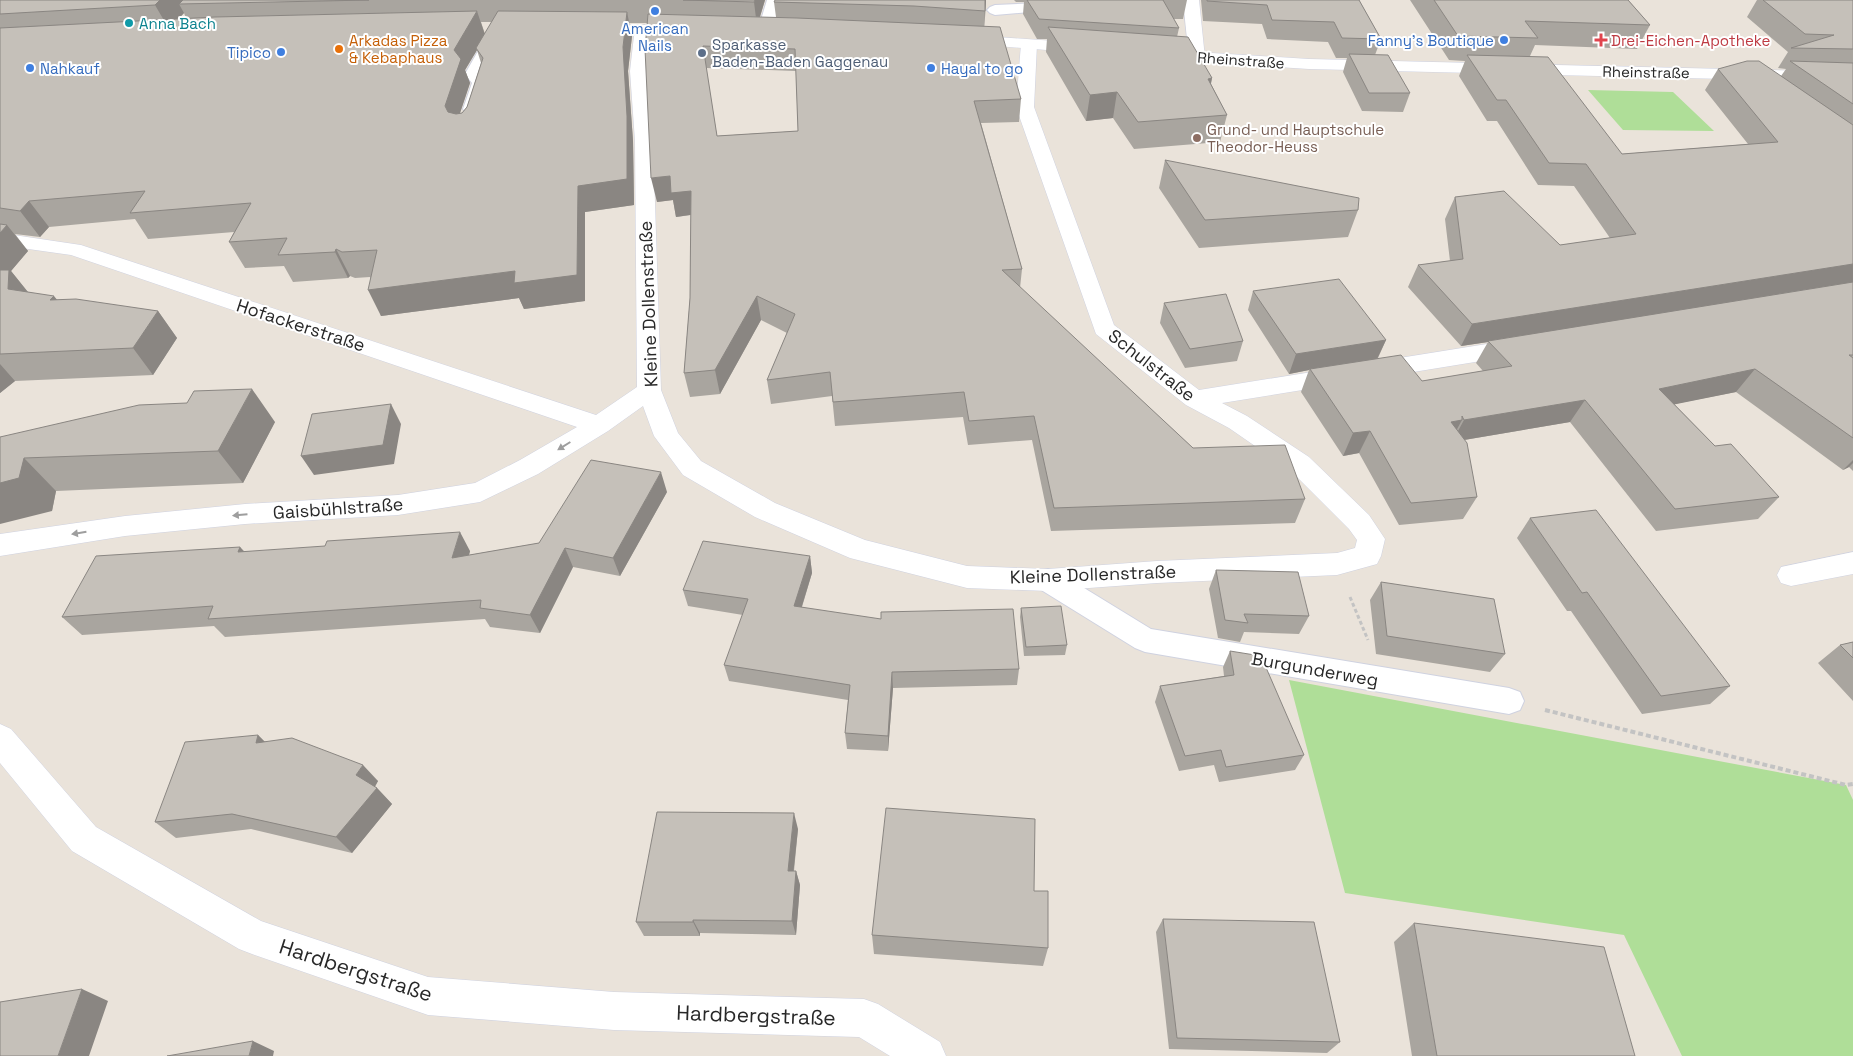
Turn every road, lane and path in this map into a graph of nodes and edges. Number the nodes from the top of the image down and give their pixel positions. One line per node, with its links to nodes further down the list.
1 (774, 0): 12 (lane)
2 (1191, 0): 18 (street)
3 (995, 5): 4 (lane); 14 (lane)
4 (1071, 6)
5 (481, 29): 6 (street)
6 (499, 29): 7 (street); 22 (lane)
7 (518, 29)
8 (574, 29): 9 (street)
9 (645, 30): 10 (street); 25 (street, Kleine Dollenstraße)
10 (698, 31)
11 (745, 32): 12 (street)
12 (773, 33)
13 (952, 39): 14 (street)
14 (993, 42): 15 (street)
15 (1029, 44): 16 (street); 26 (street, Schulstraße)
16 (1103, 50)
17 (1150, 54): 18 (street, Rheinstraße)
18 (1197, 58): 19 (street, Rheinstraße)
19 (1750, 74): 20 (street, Rheinstraße); 21 (street)
20 (1853, 77)
21 (1774, 91)
22 (468, 124)
23 (0, 239): 27 (street, Hofackerstraße)
24 (1539, 343): 26 (street)
25 (649, 390): 27 (street, Gaisbühlstraße); 33 (street, Kleine Dollenstraße)
26 (1195, 399): 29 (street, Schulstraße)
27 (599, 424): 28 (street, Gaisbühlstraße, one-way to 28)
28 (0, 545)
29 (1367, 556): 31 (street, Kleine Dollenstraße)
30 (1853, 563): 32 (street)
31 (1337, 564): 33 (street, Kleine Dollenstraße); 34 (path)
32 (1791, 575)
33 (1048, 580): 34 (lane, Burgunderweg)
34 (1384, 681): 35 (lane, Burgunderweg)
35 (1509, 701): 37 (path)
36 (0, 738): 38 (street, Hardbergstraße)
37 (1853, 784)
38 (926, 1056)

